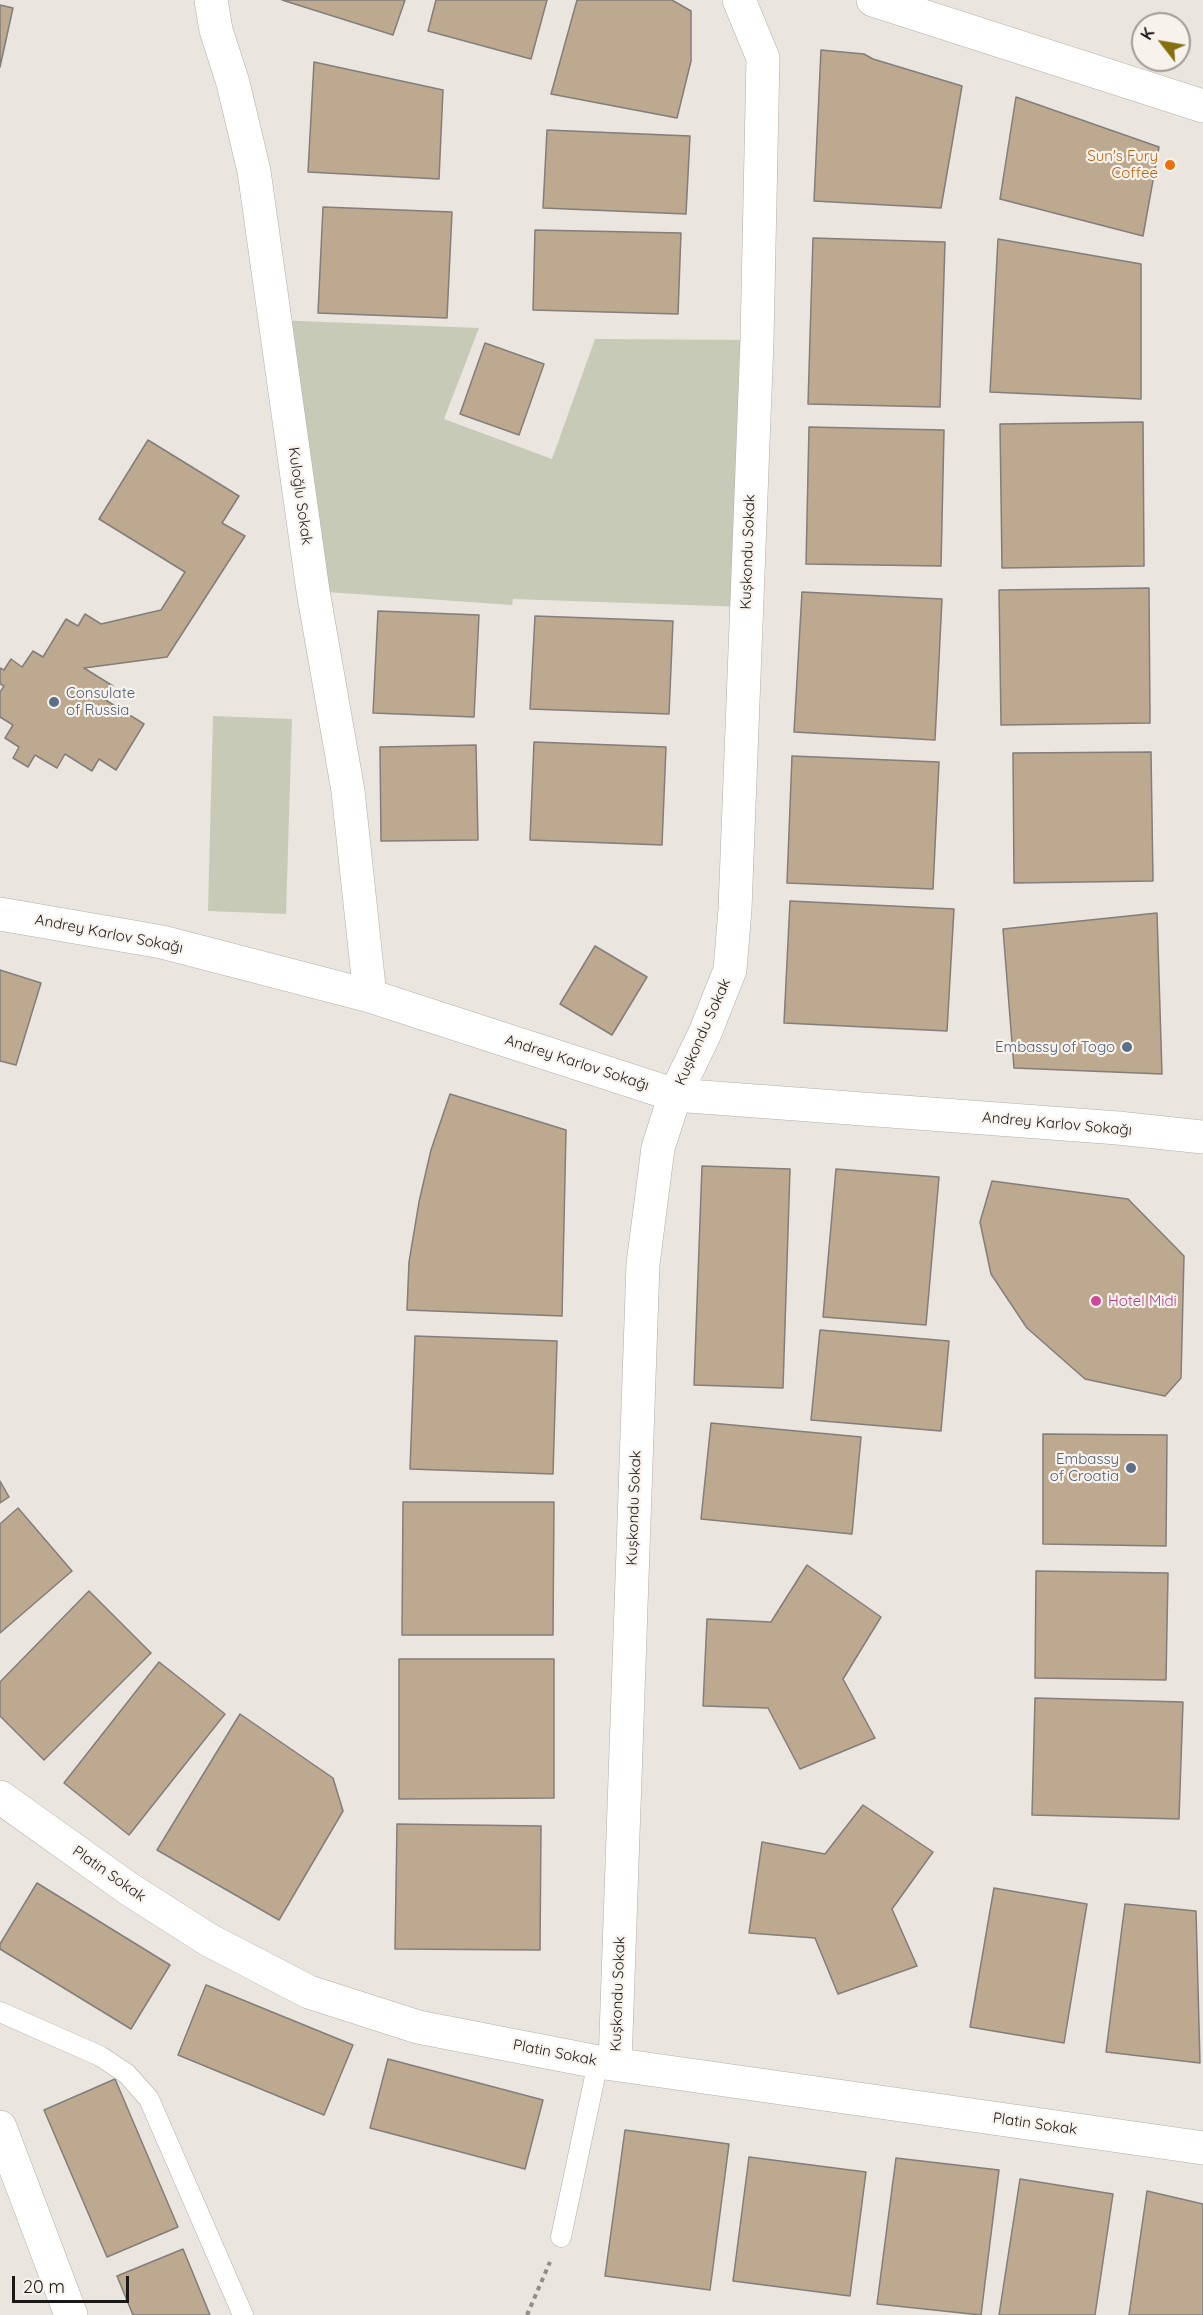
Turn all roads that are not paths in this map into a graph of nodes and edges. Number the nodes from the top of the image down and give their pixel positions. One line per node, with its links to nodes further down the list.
1 (211, 0): 6 (street, Kuloğlu Sokak)
2 (739, 0): 7 (street, Kuşkondu Sokak)
3 (873, 0): 4 (street)
4 (1203, 106)
5 (0, 914): 6 (street, Andrey Karlov Sokağı)
6 (370, 996): 7 (street, Andrey Karlov Sokağı)
7 (675, 1095): 8 (street, Andrey Karlov Sokağı); 11 (street, Kuşkondu Sokak)
8 (1203, 1137)
9 (0, 1797): 11 (street, Platin Sokak)
10 (0, 2012): 16 (lane)
11 (607, 2063): 13 (street, Platin Sokak); 14 (lane)
12 (0, 2127): 15 (street)
13 (1203, 2148)
14 (561, 2237)
15 (71, 2315)
16 (243, 2315)

